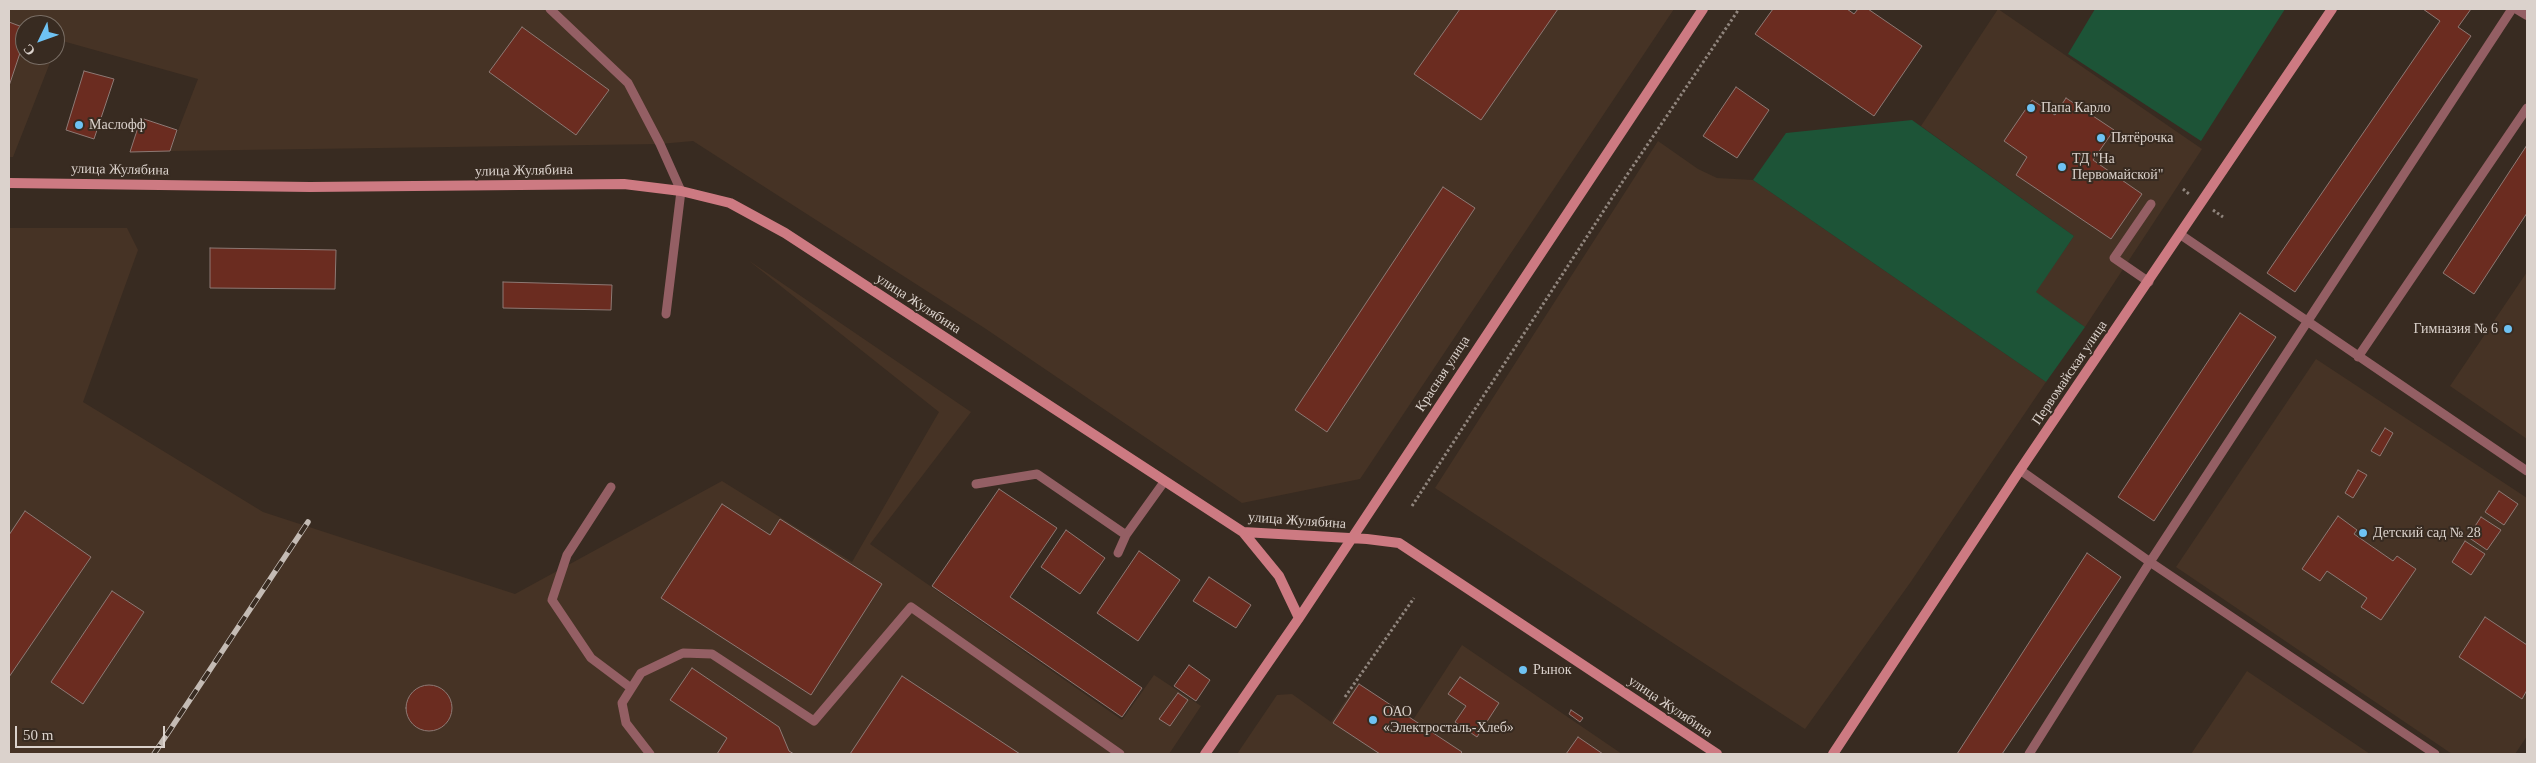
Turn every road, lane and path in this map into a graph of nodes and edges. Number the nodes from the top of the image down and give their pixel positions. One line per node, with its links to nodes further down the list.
1 (550, 9): 10 (lane)
2 (1703, 9): 25 (main road, Красная улица)
3 (1739, 9): 22 (path)
4 (2512, 9): 15 (lane)
5 (2517, 9): 7 (street)
6 (2328, 10): 12 (main road, Первомайская улица)
7 (2527, 16)
8 (2527, 108): 16 (lane)
9 (9, 183): 10 (main road, улица Жулябина)
10 (681, 191): 14 (lane); 19 (main road, улица Жулябина)
11 (2151, 204): 13 (lane)
12 (2181, 236): 13 (main road, Первомайская улица); 15 (lane)
13 (2149, 282): 17 (main road, Первомайская улица)
14 (666, 314)
15 (2308, 322): 16 (lane); 27 (lane)
16 (2358, 357): 18 (lane)
17 (2020, 470): 27 (lane); 36 (main road, Первомайская улица)
18 (2527, 471)
19 (1164, 482): 23 (main road, улица Жулябина); 24 (lane)
20 (976, 484): 24 (lane)
21 (611, 487): 30 (lane)
22 (1412, 506)
23 (1243, 532): 25 (main road, улица Жулябина); 29 (main road)
24 (1126, 535): 26 (lane)
25 (1351, 538): 29 (main road, Красная улица); 35 (main road, улица Жулябина)
26 (1118, 553)
27 (2150, 562): 37 (lane); 38 (lane)
28 (1414, 598): 31 (path)
29 (1299, 618): 34 (main road, Красная улица)
30 (631, 688): 32 (lane); 33 (lane)
31 (1346, 697)
32 (1114, 753)
33 (650, 754)
34 (1205, 754)
35 (1717, 754)
36 (1833, 754)
37 (2028, 754)
38 (2436, 754)

